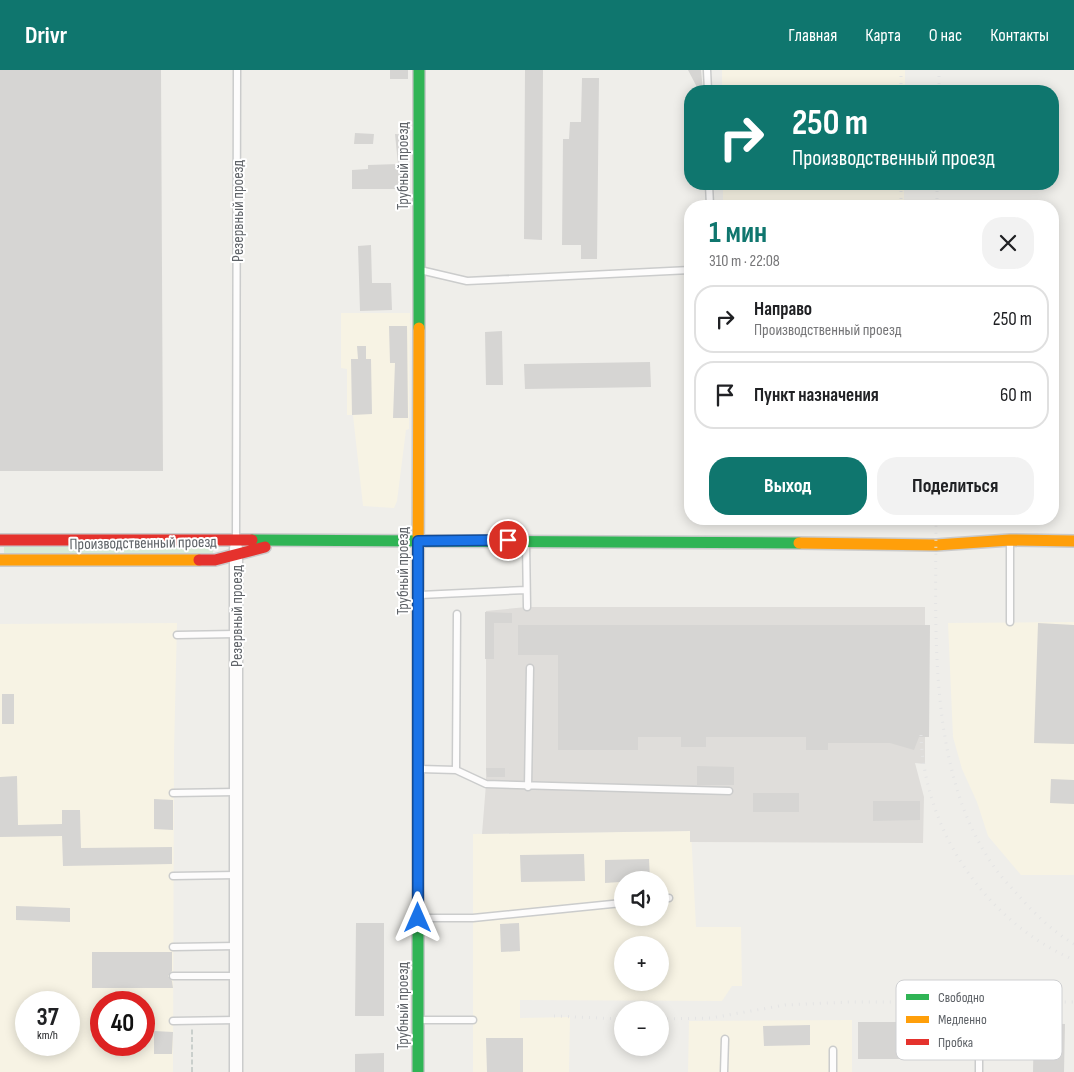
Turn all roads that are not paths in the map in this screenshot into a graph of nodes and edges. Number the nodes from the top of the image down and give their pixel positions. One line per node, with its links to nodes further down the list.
1 (237, 70): 8 (lane, Резервный проезд)
2 (419, 70): 5 (street, Трубный проезд)
3 (707, 70): 4 (lane)
4 (708, 85)
5 (418, 270): 6 (lane); 13 (street, Трубный проезд)
6 (684, 270)
7 (0, 540): 8 (street, Производственный проезд)
8 (236, 540): 12 (street, Производственный проезд); 14 (street, Резервный проезд)
9 (526, 540): 10 (street, Производственный проезд); 13 (street, Производственный проезд); 16 (lane)
10 (1010, 540): 11 (street, Производственный проезд); 20 (lane)
11 (1074, 540)
12 (285, 541): 13 (street, Производственный проезд); 14 (street, Производственный проезд)
13 (418, 541): 17 (street, Трубный проезд)
14 (236, 554): 15 (street, Производственный проезд); 21 (street, Резервный проезд)
15 (0, 560)
16 (526, 590): 17 (lane); 18 (lane)
17 (418, 595): 24 (street, Трубный проезд)
18 (527, 607)
19 (457, 614): 25 (lane)
20 (1010, 622)
21 (235, 634): 22 (lane); 28 (street, Резервный проезд)
22 (177, 635)
23 (530, 668): 26 (lane)
24 (418, 769): 25 (lane); 33 (street, Трубный проезд)
25 (456, 770): 26 (lane)
26 (528, 787): 27 (lane)
27 (729, 791)
28 (236, 792): 29 (lane); 30 (street, Резервный проезд)
29 (174, 793)
30 (236, 875): 31 (lane); 34 (street, Резервный проезд)
31 (173, 876)
32 (614, 904): 33 (lane)
33 (418, 918): 39 (street, Трубный проезд)
34 (236, 946): 35 (lane); 37 (street, Резервный проезд)
35 (173, 947)
36 (173, 976): 37 (lane)
37 (236, 976): 38 (street, Резервный проезд)
38 (236, 1020): 41 (lane); 44 (street, Резервный проезд)
39 (418, 1020): 40 (lane); 45 (street, Трубный проезд)
40 (472, 1020)
41 (173, 1021)
42 (725, 1039): 46 (lane)
43 (833, 1050): 47 (lane)
44 (236, 1072)
45 (418, 1072)
46 (724, 1072)
47 (833, 1072)

